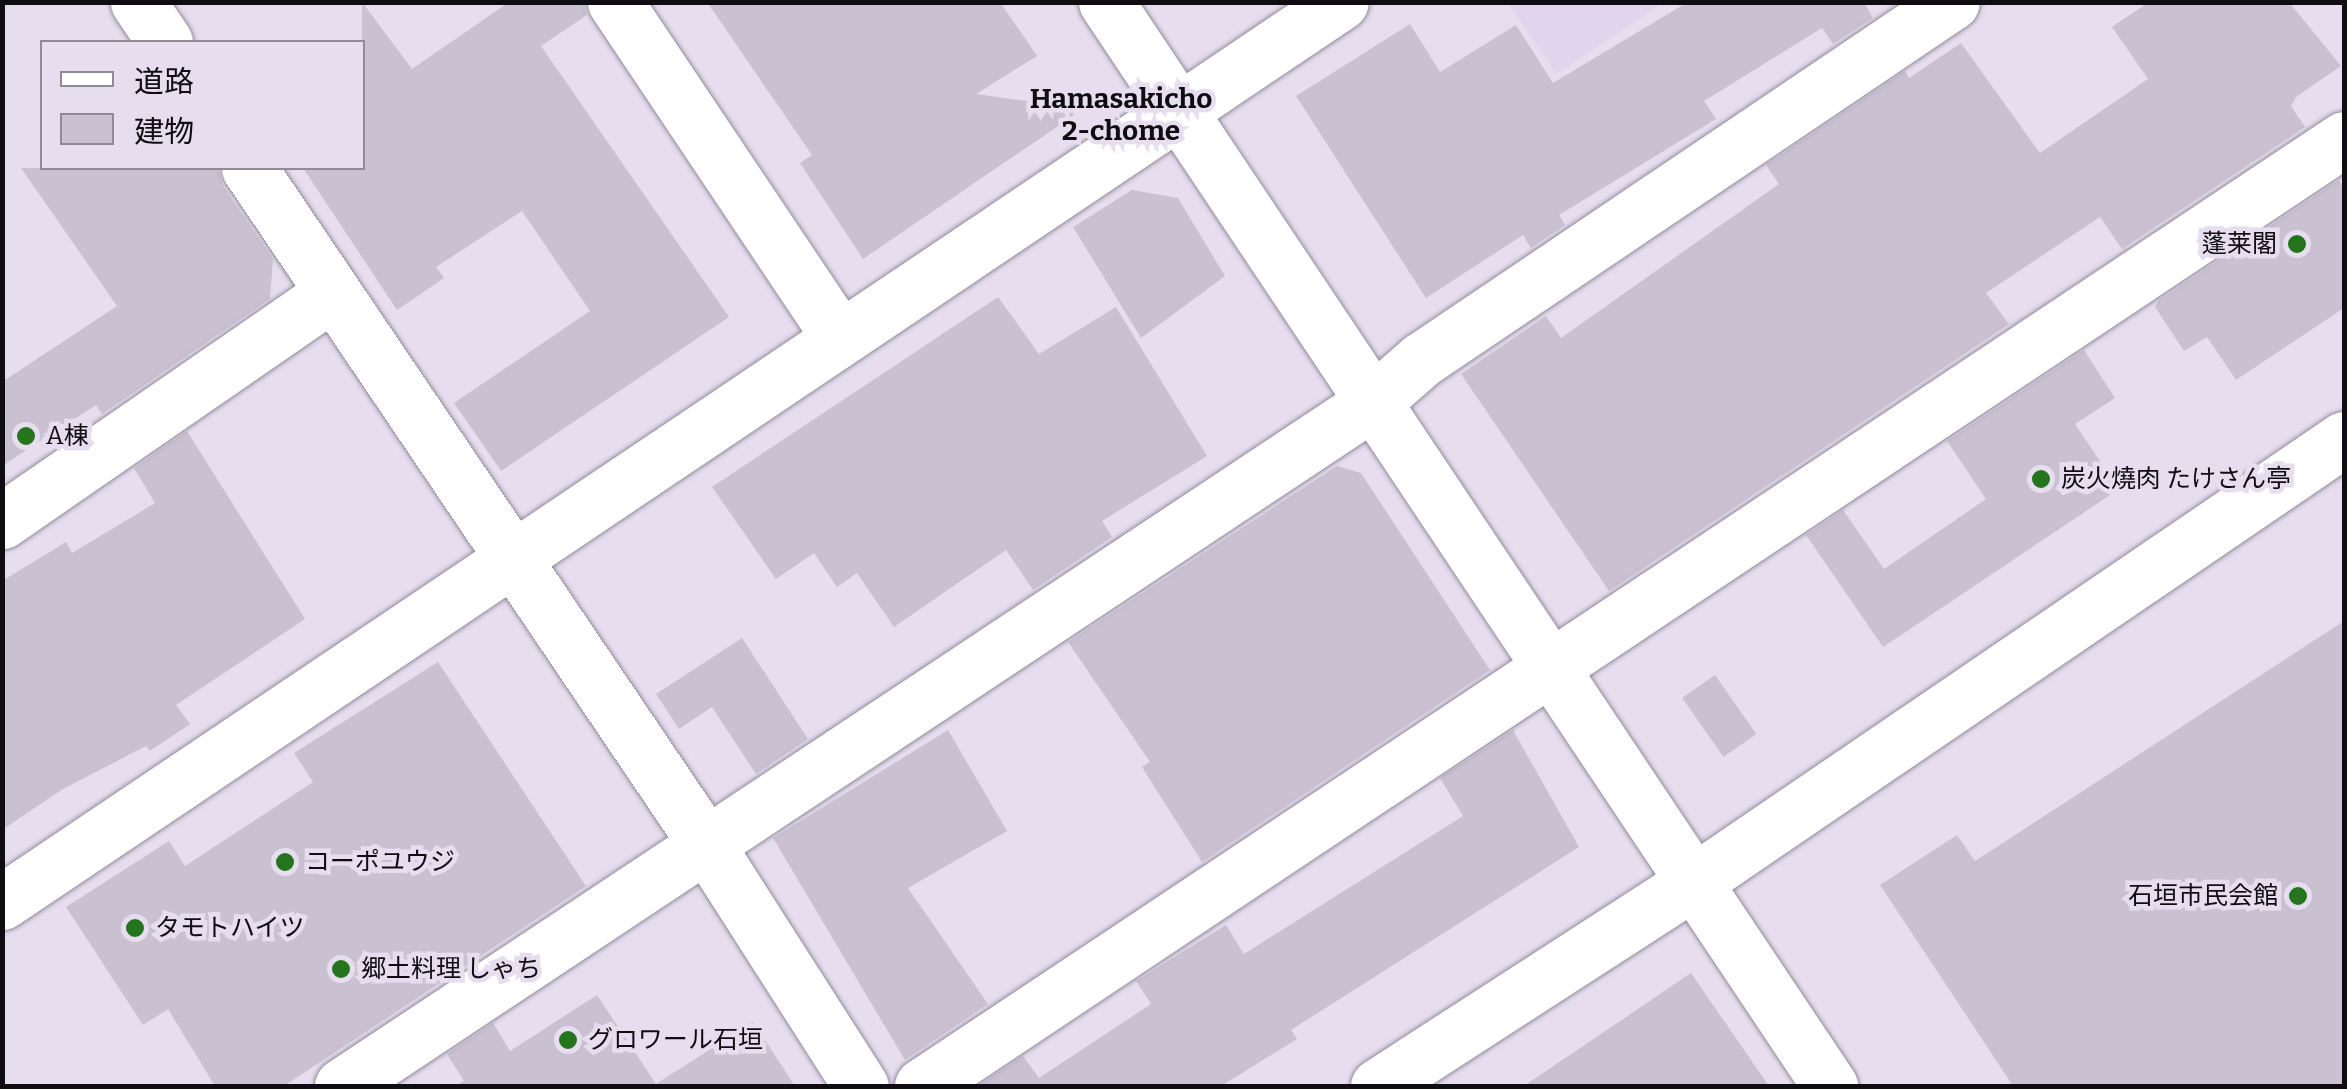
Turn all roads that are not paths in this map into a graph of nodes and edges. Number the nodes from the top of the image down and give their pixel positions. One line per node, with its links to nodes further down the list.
1 (138, 2): 6 (street)
2 (615, 2): 11 (street)
3 (1106, 2): 7 (street)
4 (1342, 2): 7 (street)
5 (1952, 2): 12 (street)
6 (164, 40)
7 (1178, 113): 11 (street); 12 (street)
8 (2344, 139): 16 (street)
9 (250, 170): 10 (street)
10 (333, 293): 14 (street); 15 (street)
11 (839, 336): 15 (street)
12 (1373, 402): 16 (street); 17 (street)
13 (2344, 438): 18 (street)
14 (2, 520)
15 (510, 560): 17 (street); 19 (street)
16 (1552, 671): 18 (street); 22 (street)
17 (706, 844): 20 (street); 21 (street)
18 (1696, 882): 23 (street); 24 (street)
19 (2, 902)
20 (342, 1086)
21 (861, 1086)
22 (922, 1086)
23 (1378, 1086)
24 (1830, 1086)

